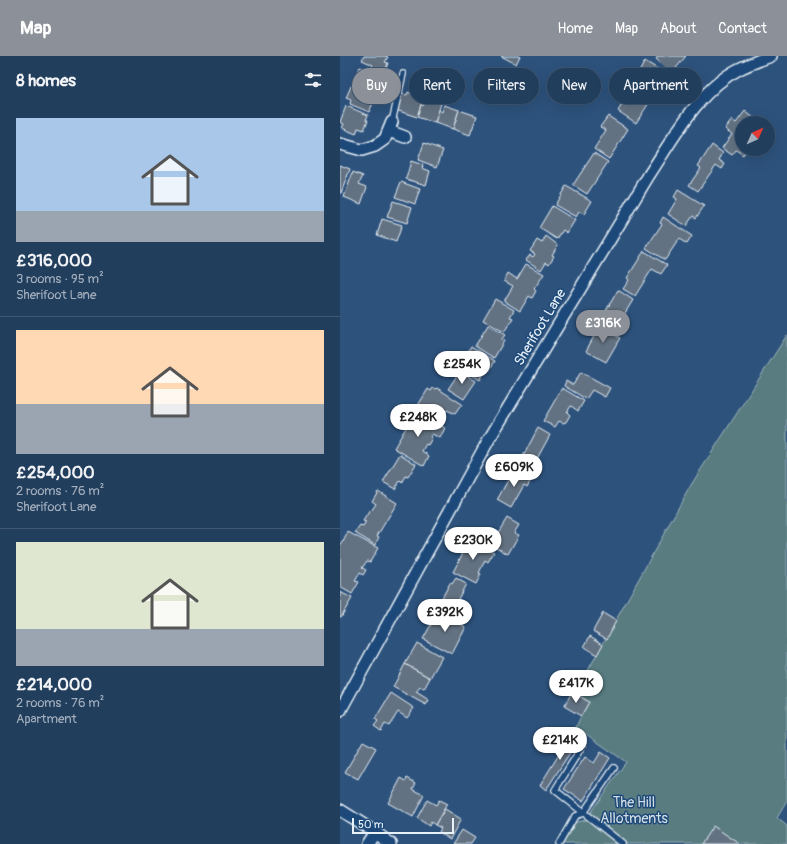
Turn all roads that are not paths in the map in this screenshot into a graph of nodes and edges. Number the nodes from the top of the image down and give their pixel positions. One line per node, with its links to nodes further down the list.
1 (771, 56): 6 (street, Sherifoot Lane)
2 (403, 74): 3 (lane)
3 (390, 126): 4 (street); 5 (street)
4 (405, 137)
5 (340, 144)
6 (340, 711)
7 (583, 745): 10 (lane)
8 (614, 768): 10 (lane)
9 (340, 810): 11 (street)
10 (583, 812): 14 (lane); 15 (lane)
11 (375, 832): 12 (street); 13 (street)
12 (367, 844)
13 (391, 844)
14 (559, 844)
15 (623, 844)

